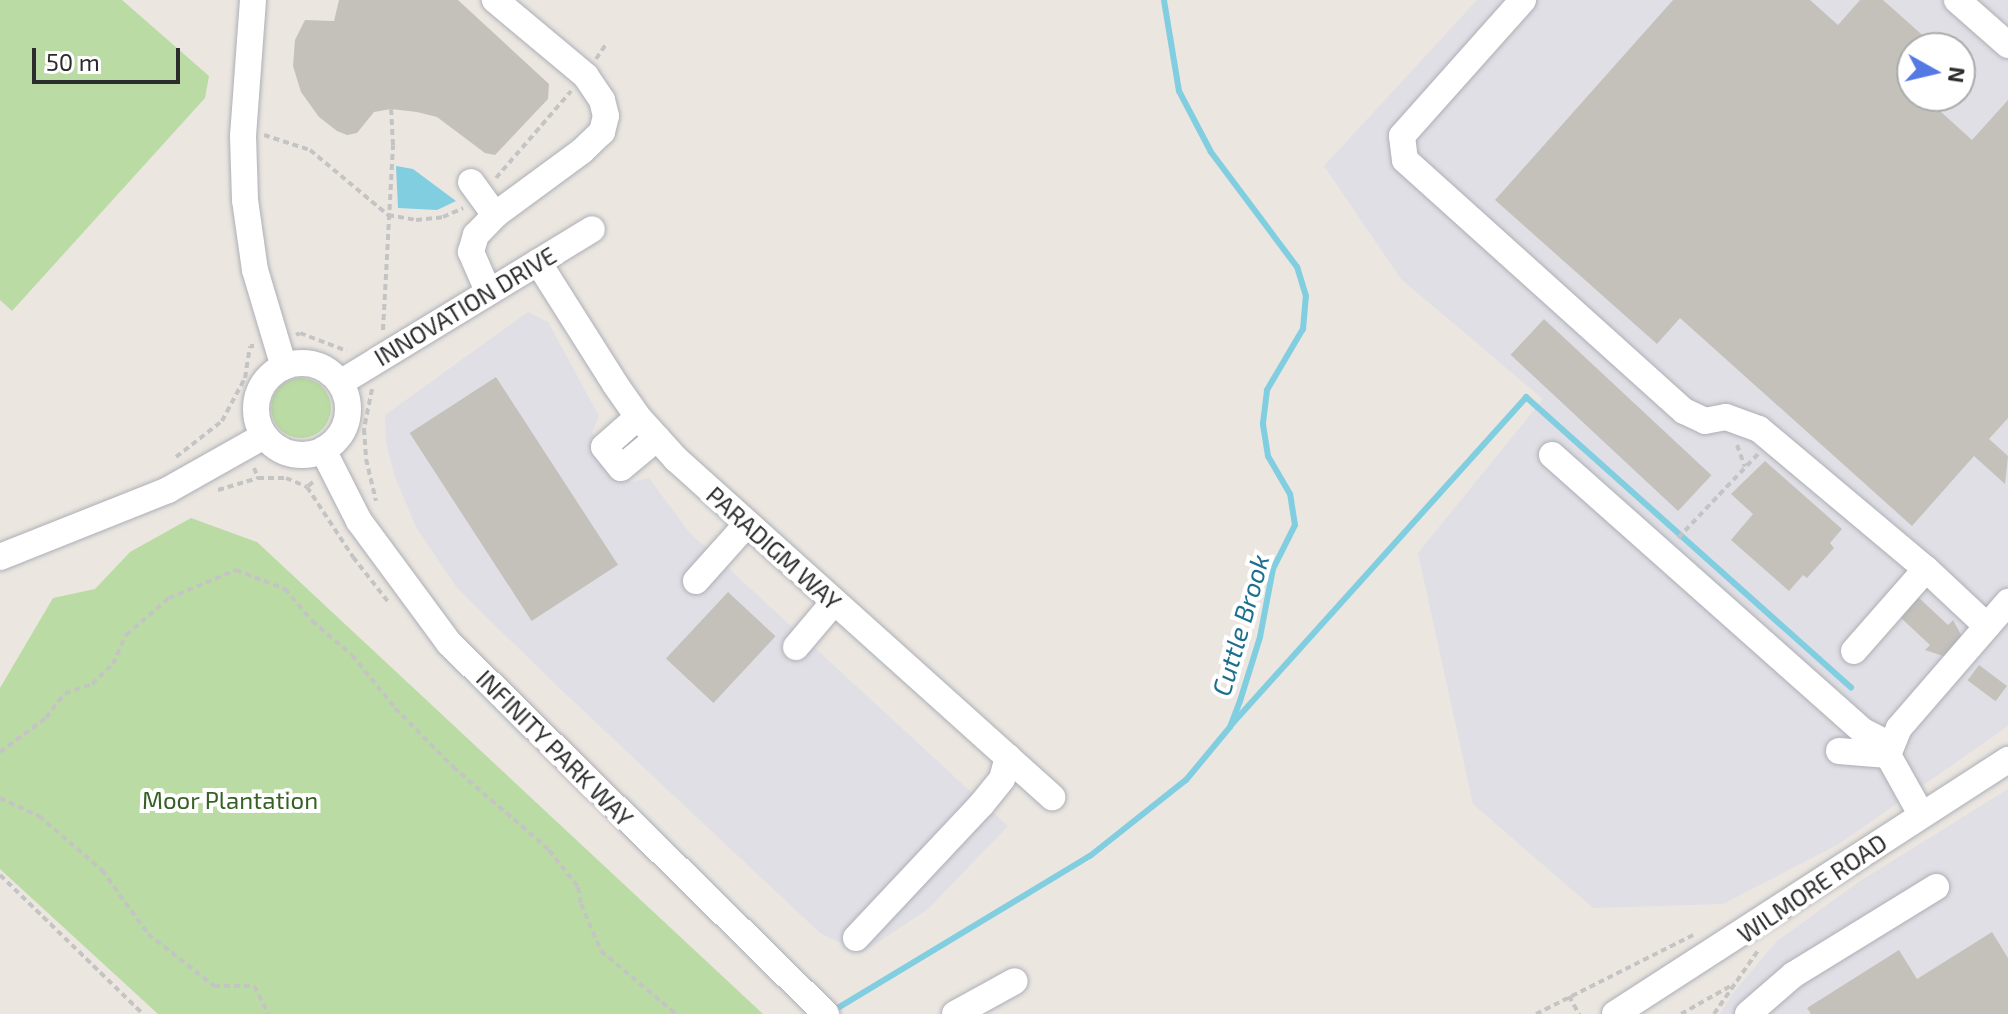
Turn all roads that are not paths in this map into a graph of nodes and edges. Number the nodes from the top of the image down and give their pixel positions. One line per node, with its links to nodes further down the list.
1 (253, 0): 9 (street)
2 (495, 0): 8 (street)
3 (1523, 0): 18 (street)
4 (1957, 0): 5 (street)
5 (2008, 45)
6 (592, 229): 7 (street, INNOVATION DRIVE)
7 (538, 262): 8 (street, INNOVATION DRIVE); 11 (street, PARADIGM WAY)
8 (488, 291): 10 (street, INNOVATION DRIVE)
9 (284, 367): 10 (street); 12 (street)
10 (340, 383): 14 (street)
11 (638, 417): 13 (street, PARADIGM WAY); 13 (street)
12 (264, 436): 14 (street); 17 (street)
13 (657, 438): 16 (street, PARADIGM WAY)
14 (323, 450): 35 (street, INFINITY PARK WAY)
15 (1552, 455): 25 (street)
16 (747, 524): 19 (street); 20 (street, PARADIGM WAY)
17 (0, 557)
18 (1926, 569): 22 (street); 24 (street)
19 (696, 581)
20 (834, 602): 23 (street); 27 (street, PARADIGM WAY)
21 (2008, 602): 22 (street)
22 (1987, 626): 25 (street)
23 (796, 647)
24 (1854, 651)
25 (1890, 750): 26 (street); 30 (street)
26 (1839, 751)
27 (1008, 757): 29 (street, PARADIGM WAY); 32 (street)
28 (2008, 760): 30 (street, WILMORE ROAD)
29 (1052, 797)
30 (1921, 814): 37 (street, WILMORE ROAD)
31 (1936, 887): 38 (street)
32 (856, 938)
33 (1015, 981): 34 (street)
34 (995, 1005): 36 (street)
35 (826, 1014)
36 (955, 1014)
37 (1615, 1014)
38 (1748, 1014)

